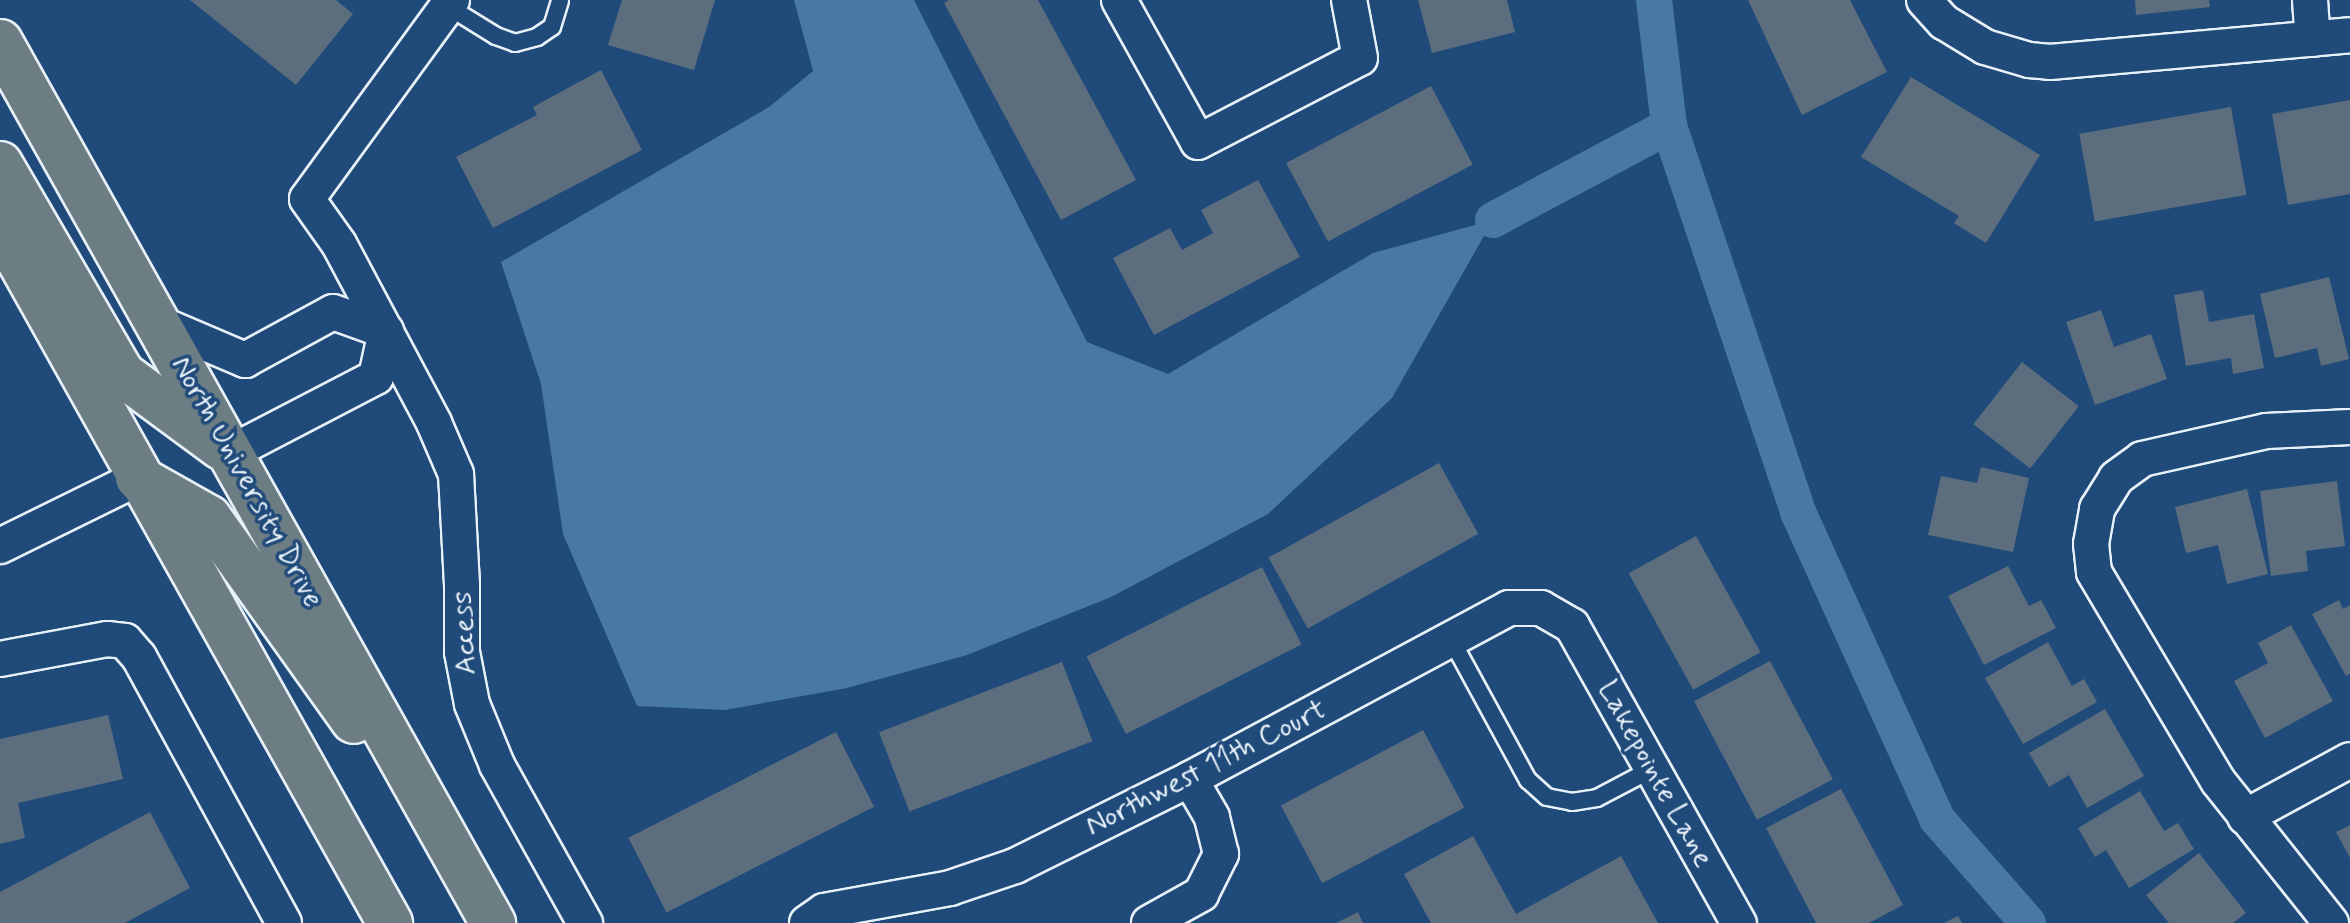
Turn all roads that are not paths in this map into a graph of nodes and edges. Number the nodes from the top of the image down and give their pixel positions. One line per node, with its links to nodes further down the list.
1 (560, 0): 5 (lane)
2 (1119, 0): 3 (street)
3 (1349, 0)
4 (2310, 0): 8 (street)
5 (447, 2): 13 (street, Access)
6 (1934, 11): 8 (street)
7 (2350, 35): 8 (street)
8 (2313, 39)
9 (0, 42): 12 (main road, North University Drive)
10 (0, 164): 15 (main road)
11 (0, 226): 16 (main road)
12 (158, 323): 13 (street); 15 (main road, North University Drive)
13 (386, 331): 15 (street); 30 (street, Access)
14 (2350, 427): 25 (street)
15 (230, 453): 24 (main road, North University Drive)
16 (138, 478): 17 (street); 24 (main road); 28 (main road)
17 (0, 546)
18 (1572, 626): 19 (street, Northwest 11th Court); 22 (street, Lakepointe Lane)
19 (1451, 639): 22 (lane); 23 (street, Northwest 11th Court)
20 (0, 659): 27 (street)
21 (2350, 760): 25 (street)
22 (1652, 769): 32 (street, Lakepointe Lane)
23 (1190, 779): 26 (street, Northwest 11th Court); 31 (street)
24 (434, 813): 29 (main road, North University Drive)
25 (2245, 817): 33 (street)
26 (816, 917)
27 (284, 923)
28 (390, 923)
29 (493, 923)
30 (585, 923)
31 (1149, 923)
32 (1739, 923)
33 (2331, 923)

